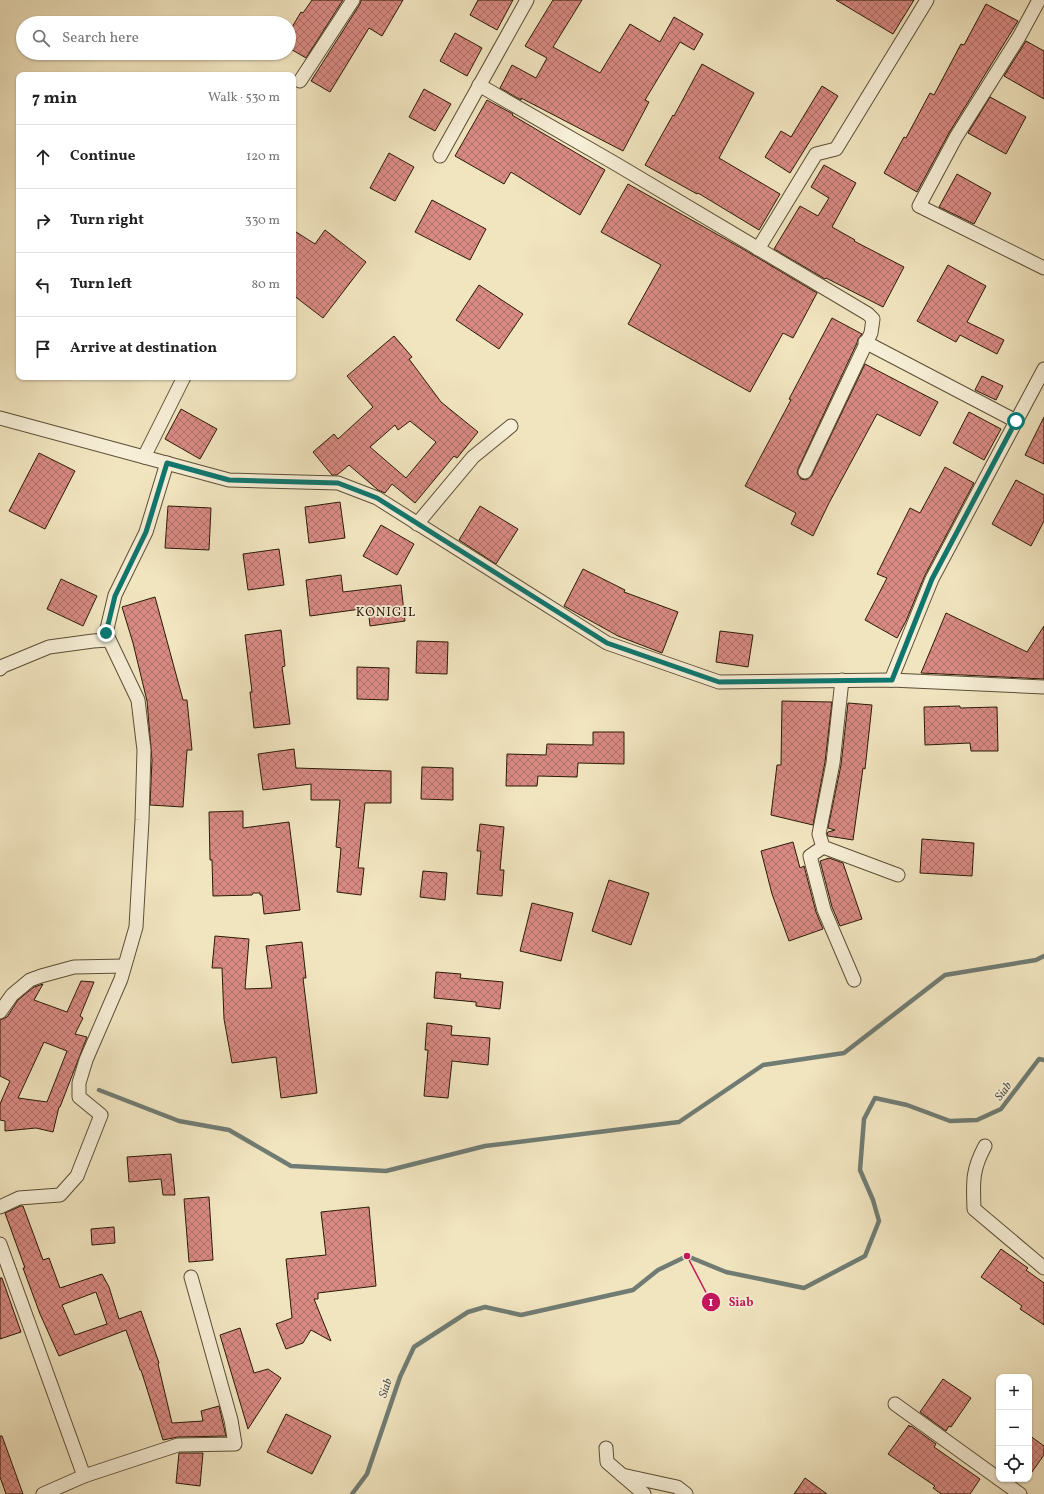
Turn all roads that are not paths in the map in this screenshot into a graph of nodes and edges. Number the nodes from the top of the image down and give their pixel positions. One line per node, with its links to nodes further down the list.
1 (352, 0): 5 (street)
2 (527, 0): 6 (street)
3 (927, 0): 8 (street)
4 (1039, 0): 9 (street)
5 (300, 81)
6 (480, 85): 7 (street); 8 (street)
7 (440, 156)
8 (758, 249): 10 (street)
9 (1044, 268)
10 (865, 342): 14 (street); 18 (street)
11 (1044, 368): 14 (street)
12 (182, 380): 16 (street)
13 (0, 418): 16 (street)
14 (1016, 421): 23 (street)
15 (511, 426): 19 (street)
16 (144, 457): 17 (street)
17 (167, 463): 19 (street); 20 (street)
18 (805, 472)
19 (417, 524): 22 (street)
20 (109, 640): 21 (street); 27 (street)
21 (0, 669)
22 (842, 680): 23 (street); 25 (street)
23 (892, 680): 24 (street)
24 (1044, 687)
25 (823, 846): 26 (street); 28 (street)
26 (898, 875)
27 (124, 966): 29 (street); 31 (street)
28 (854, 980)
29 (0, 1012)
30 (985, 1146): 33 (street)
31 (0, 1207)
32 (0, 1244): 38 (street)
33 (1044, 1268)
34 (191, 1277): 38 (street)
35 (895, 1404): 39 (street)
36 (606, 1448): 37 (street)
37 (622, 1475): 42 (street); 43 (street)
38 (84, 1476): 41 (street)
39 (996, 1477)
40 (1003, 1482): 44 (street)
41 (43, 1494)
42 (644, 1494)
43 (686, 1494)
44 (1020, 1494)

